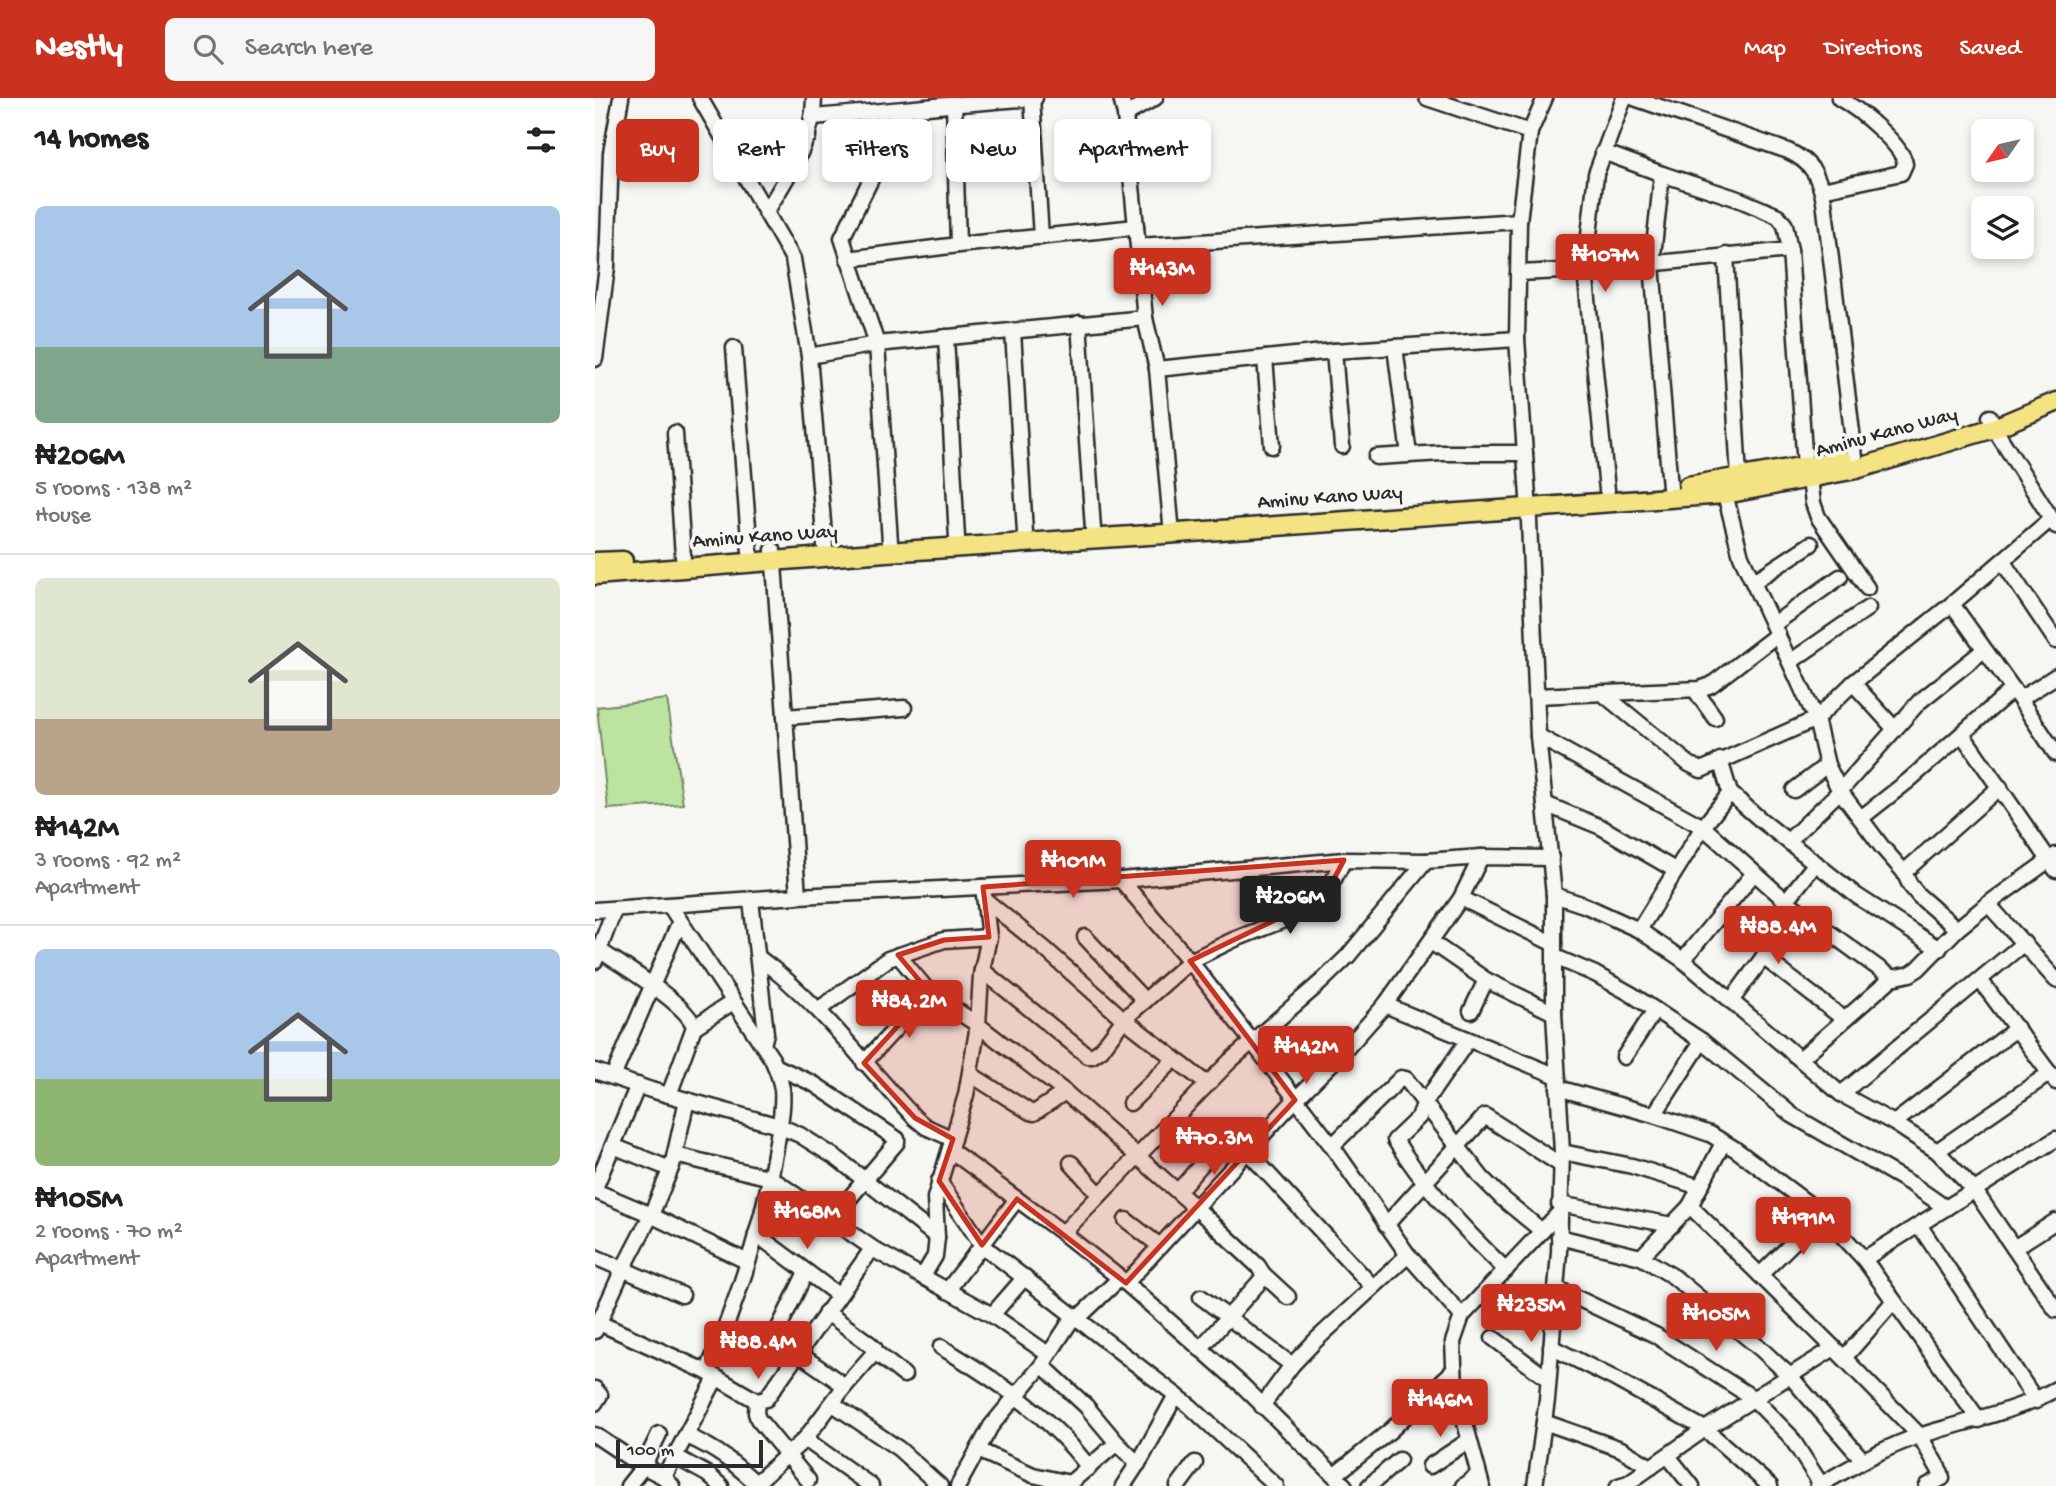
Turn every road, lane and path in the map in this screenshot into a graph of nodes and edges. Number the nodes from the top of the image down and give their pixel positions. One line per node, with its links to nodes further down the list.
1 (621, 98): 47 (street)
2 (700, 98): 16 (street)
3 (814, 98): 15 (street)
4 (1033, 98): 12 (street); 27 (street)
5 (1121, 98): 14 (street)
6 (1155, 98): 14 (street)
7 (1427, 98): 17 (street)
8 (1545, 98): 17 (street)
9 (1624, 98): 19 (street)
10 (1634, 98): 23 (street)
11 (1839, 98): 23 (street)
12 (954, 103): 13 (street); 28 (street)
13 (905, 110): 15 (street); 32 (street)
14 (1125, 115): 26 (street)
15 (814, 117): 18 (street)
16 (713, 120)
17 (1531, 132): 25 (street)
18 (808, 137)
19 (1603, 152): 20 (street); 34 (street)
20 (1663, 174): 30 (street); 33 (street)
21 (748, 182): 24 (street)
22 (783, 182): 24 (street)
23 (1822, 190): 58 (street)
24 (766, 214): 45 (street)
25 (1519, 220): 29 (street); 35 (street)
26 (1136, 227): 27 (street); 29 (street)
27 (1041, 237): 28 (street)
28 (958, 245): 32 (street)
29 (1139, 246): 36 (street)
30 (1790, 250): 31 (street); 59 (street)
31 (1725, 255): 33 (street); 60 (street)
32 (848, 259): 41 (street)
33 (1652, 264): 34 (street); 61 (street)
34 (1585, 270): 35 (street); 62 (street)
35 (1518, 273): 40 (street)
36 (1145, 318): 37 (street); 48 (street)
37 (1079, 323): 38 (street); 67 (street)
38 (1013, 331): 39 (street); 68 (street)
39 (946, 337): 41 (street); 69 (street)
40 (1517, 340): 42 (street); 55 (street)
41 (877, 344): 45 (street); 70 (street)
42 (1395, 347): 44 (street); 56 (street)
43 (733, 348): 73 (street)
44 (1334, 351): 46 (street); 54 (street)
45 (809, 356): 72 (street)
46 (1265, 358): 48 (street); 53 (street)
47 (595, 359)
48 (1157, 369): 65 (street)
49 (2056, 391): 51 (main road, Aminu Kano Way)
50 (2056, 402): 51 (main road, Aminu Kano Way)
51 (1992, 422): 58 (main road, Aminu Kano Way); 59 (main road, Aminu Kano Way); 66 (street)
52 (675, 433): 74 (street)
53 (1272, 446)
54 (1342, 446)
55 (1525, 453): 56 (street); 64 (street)
56 (1409, 455): 57 (street)
57 (1376, 457)
58 (1855, 457): 59 (main road, Aminu Kano Way)
59 (1808, 473): 60 (main road, Aminu Kano Way); 63 (main road, Aminu Kano Way); 81 (street)
60 (1739, 478): 61 (main road, Aminu Kano Way)
61 (1670, 488): 62 (main road, Aminu Kano Way)
62 (1607, 490): 64 (main road, Aminu Kano Way)
63 (1725, 494): 64 (main road, Aminu Kano Way); 80 (street)
64 (1528, 502): 65 (main road, Aminu Kano Way); 75 (main road, Aminu Kano Way); 93 (street)
65 (1171, 523): 67 (main road, Aminu Kano Way)
66 (2054, 523): 77 (street)
67 (1093, 529): 68 (main road, Aminu Kano Way)
68 (1025, 533): 69 (main road, Aminu Kano Way)
69 (957, 538): 70 (main road, Aminu Kano Way)
70 (891, 542): 72 (main road, Aminu Kano Way)
71 (1811, 544): 80 (street)
72 (825, 546): 75 (main road, Aminu Kano Way)
73 (750, 552): 74 (main road, Aminu Kano Way); 75 (main road, Aminu Kano Way)
74 (683, 556): 76 (main road, Aminu Kano Way)
75 (773, 556): 78 (main road, Aminu Kano Way); 95 (street)
76 (595, 562)
77 (2003, 562): 82 (street); 85 (street)
78 (595, 575)
79 (1840, 577): 84 (street)
80 (1753, 582): 84 (street)
81 (1867, 588)
82 (1952, 604): 86 (street); 89 (street)
83 (1868, 608): 87 (street)
84 (1776, 629): 87 (street); 90 (street)
85 (2056, 641)
86 (1984, 650): 92 (street); 98 (street)
87 (1790, 663): 97 (street)
88 (2056, 676): 92 (street)
89 (1853, 683): 97 (street); 98 (street)
90 (1695, 690): 91 (street); 96 (street)
91 (1602, 693): 93 (street); 102 (street)
92 (2016, 694): 99 (street); 101 (street)
93 (1536, 696): 100 (street)
94 (904, 708): 95 (street)
95 (785, 717): 124 (street)
96 (1715, 718)
97 (1816, 719): 102 (street); 103 (street)
98 (1894, 728): 106 (street)
99 (1962, 734): 104 (street); 109 (street)
100 (1538, 736): 108 (street); 110 (street)
101 (2056, 754)
102 (1720, 760): 107 (street)
103 (1827, 765): 105 (street); 106 (street)
104 (2000, 787): 116 (street); 119 (street)
105 (1794, 790)
106 (1840, 791): 109 (street); 111 (street)
107 (1730, 793): 110 (street); 111 (street)
108 (1545, 804): 113 (street); 118 (street)
109 (1861, 818): 119 (street)
110 (1703, 827): 118 (street); 120 (street)
111 (1789, 840): 117 (street)
112 (1481, 857): 113 (street); 115 (street); 125 (street)
113 (1551, 858): 123 (street)
114 (1344, 860): 115 (street); 121 (street); 147 (street)
115 (1426, 861): 170 (street)
116 (2054, 862): 128 (street)
117 (1816, 863): 127 (street); 140 (street)
118 (1675, 870): 135 (street)
119 (1904, 872): 134 (street)
120 (1754, 873): 127 (street); 146 (street)
121 (1121, 880): 122 (street); 147 (street)
122 (984, 894): 124 (street); 136 (street); 163 (street)
123 (1554, 895): 135 (street); 141 (street)
124 (798, 896): 126 (street)
125 (1461, 898): 138 (street); 141 (street)
126 (751, 900): 129 (street); 145 (street)
127 (1786, 901): 131 (street)
128 (1988, 904): 134 (street); 139 (street)
129 (670, 905): 130 (street); 133 (street)
130 (614, 910): 132 (street); 143 (street)
131 (1798, 910): 144 (street); 149 (street)
132 (595, 911)
133 (680, 920): 153 (street); 157 (street)
134 (1958, 929): 140 (street)
135 (1639, 930): 146 (street)
136 (989, 937): 142 (street); 148 (street)
137 (1085, 937): 155 (street)
138 (1431, 942): 150 (street); 158 (street)
139 (2024, 943): 151 (street); 152 (street)
140 (1939, 949): 149 (street)
141 (1554, 951): 160 (street); 162 (street)
142 (898, 955): 154 (street); 159 (street)
143 (597, 956): 153 (street)
144 (1763, 957): 156 (street); 164 (street)
145 (759, 958): 159 (street); 171 (street)
146 (1683, 960): 156 (street)
147 (1190, 961): 155 (street); 170 (street)
148 (982, 970): 163 (street); 165 (street)
149 (1892, 978): 164 (street)
150 (1486, 980): 161 (street); 162 (street)
151 (2056, 980)
152 (1980, 981): 167 (street); 185 (street)
153 (652, 986): 166 (street); 179 (street)
154 (929, 992): 165 (street); 175 (street)
155 (1145, 1001): 163 (street)
156 (1731, 1001): 173 (street)
157 (733, 1002): 166 (street); 171 (street)
158 (1385, 1005): 168 (street); 188 (street)
159 (818, 1010): 175 (street)
160 (1655, 1010): 169 (street); 172 (street)
161 (1471, 1011)
162 (1554, 1013): 181 (street)
163 (1124, 1019): 174 (street)
164 (1844, 1019): 173 (street)
165 (978, 1025): 178 (street); 184 (street)
166 (694, 1027): 186 (street)
167 (2017, 1028): 180 (street); 192 (street)
168 (1468, 1040): 181 (street); 189 (street)
169 (1702, 1041): 191 (street); 219 (street)
170 (1252, 1042): 182 (street); 188 (street)
171 (763, 1045): 176 (street)
172 (1624, 1057)
173 (1801, 1058): 185 (street)
174 (1175, 1059): 182 (street); 190 (street)
175 (864, 1063): 197 (street)
176 (775, 1066): 193 (street); 208 (street)
177 (595, 1071): 179 (street)
178 (970, 1074): 184 (street); 197 (street)
179 (614, 1077): 183 (street)
180 (2053, 1077): 202 (street)
181 (1558, 1082): 191 (street); 204 (street)
182 (1207, 1084): 203 (street)
183 (638, 1086): 186 (street); 198 (street)
184 (1065, 1092): 203 (street)
185 (1841, 1094): 192 (street)
186 (669, 1095): 187 (street)
187 (687, 1100): 193 (street); 205 (street)
188 (1295, 1100): 199 (street); 201 (street)
189 (1425, 1102): 199 (street); 200 (street); 210 (street)
190 (1130, 1103)
191 (1654, 1115): 196 (street)
192 (1894, 1123): 202 (street)
193 (779, 1126): 207 (street); 208 (street)
194 (1224, 1139): 213 (street)
195 (2056, 1139): 214 (street)
196 (1724, 1143): 211 (street); 221 (street)
197 (951, 1144): 209 (street); 216 (street)
198 (613, 1146): 205 (street); 212 (street)
199 (1332, 1146): 227 (street)
200 (1459, 1146): 204 (street); 210 (street); 229 (street)
201 (1247, 1151): 218 (street); 251 (street)
202 (1937, 1151): 214 (street)
203 (1138, 1156): 213 (street); 215 (street)
204 (1561, 1159): 211 (street); 220 (street)
205 (673, 1162): 207 (street); 222 (street)
206 (1070, 1163): 215 (street)
207 (771, 1178): 223 (street); 231 (street)
208 (866, 1180): 223 (street); 232 (street)
209 (939, 1181): 232 (street); 234 (street)
210 (1426, 1182): 227 (street); 244 (street)
211 (1700, 1187): 217 (street)
212 (595, 1190): 222 (street)
213 (1178, 1191): 218 (street)
214 (1975, 1191): 219 (street); 236 (street)
215 (1100, 1195): 230 (street)
216 (1017, 1199): 230 (street); 234 (street)
217 (1690, 1206): 228 (street); 247 (street)
218 (1196, 1208): 235 (street); 246 (street)
219 (1946, 1208): 226 (street)
220 (1559, 1209): 228 (street); 229 (street); 233 (street)
221 (1822, 1214): 241 (street); 247 (street)
222 (651, 1215): 242 (street); 243 (street)
223 (831, 1220): 237 (street)
224 (1126, 1220): 235 (street)
225 (2056, 1221): 236 (street)
226 (1919, 1224): 241 (street); 287 (street)
227 (1386, 1225): 238 (street)
228 (1672, 1225): 240 (street)
229 (1542, 1231): 244 (street)
230 (1063, 1233): 250 (street)
231 (756, 1234): 242 (street); 245 (street)
232 (937, 1237): 248 (street)
233 (1559, 1237): 240 (street); 252 (street)
234 (982, 1245): 249 (street); 253 (street)
235 (1160, 1246): 250 (street)
236 (2014, 1248): 259 (street)
237 (872, 1249): 248 (street); 255 (street)
238 (1408, 1255): 251 (street); 262 (street)
239 (595, 1256): 243 (street)
240 (1641, 1256): 278 (street)
241 (1864, 1259): 258 (street)
242 (748, 1262): 276 (street)
243 (623, 1269): 254 (street); 265 (street)
244 (1506, 1270): 262 (street)
245 (806, 1272): 255 (street); 271 (street)
246 (1263, 1274): 257 (street); 264 (street)
247 (1760, 1275): 272 (street)
248 (923, 1276): 253 (street)
249 (1025, 1277): 261 (street); 263 (street)
250 (1123, 1281): 263 (street); 269 (street)
251 (1372, 1286): 274 (street)
252 (1556, 1288): 268 (street); 285 (street)
253 (947, 1291): 261 (street)
254 (682, 1295)
255 (838, 1296): 260 (street)
256 (1201, 1297): 264 (street)
257 (1287, 1297)
258 (1893, 1302): 272 (street); 291 (street)
259 (2056, 1310)
260 (825, 1312): 270 (street); 271 (street)
261 (992, 1315): 273 (street)
262 (1462, 1316): 275 (street)
263 (1075, 1318): 273 (street); 283 (street)
264 (1229, 1318): 269 (street); 274 (street)
265 (596, 1325): 276 (street)
266 (1493, 1338): 279 (street)
267 (941, 1347): 284 (street)
268 (1551, 1347): 279 (street); 293 (street)
269 (1201, 1349): 290 (street)
270 (875, 1352): 277 (street); 280 (street)
271 (798, 1353): 280 (street); 286 (street)
272 (1839, 1353): 278 (street); 297 (street)
273 (1045, 1360): 284 (street); 300 (street)
274 (1292, 1366): 290 (street)
275 (1453, 1371): 299 (street); 314 (street)
276 (712, 1375): 286 (street); 296 (street)
277 (904, 1375)
278 (1790, 1376): 285 (street); 305 (street)
279 (1548, 1379): 292 (street)
280 (845, 1386): 289 (street)
281 (595, 1389): 288 (street)
282 (2056, 1390): 287 (street)
283 (1176, 1395): 307 (street); 316 (street)
284 (1014, 1396): 301 (street); 312 (street)
285 (1753, 1398): 293 (street); 321 (street)
286 (757, 1401): 302 (street)
287 (2036, 1401): 291 (street)
288 (595, 1404)
289 (833, 1404): 298 (street); 325 (street)
290 (1262, 1406): 314 (street)
291 (1979, 1420): 297 (street)
292 (1544, 1422): 311 (street); 332 (street)
293 (1705, 1429): 303 (street); 334 (street)
294 (659, 1434): 310 (street)
295 (595, 1435): 310 (street)
296 (687, 1436): 304 (street); 318 (street)
297 (1920, 1436): 305 (street); 335 (street)
298 (805, 1438): 302 (street); 324 (street)
299 (1468, 1441): 309 (street); 315 (street)
300 (1117, 1444): 307 (street); 312 (street)
301 (978, 1450): 319 (street); 326 (street)
302 (786, 1455): 313 (street); 318 (street)
303 (1668, 1456): 311 (street); 333 (street)
304 (675, 1457): 317 (street); 323 (street)
305 (1862, 1459): 321 (street)
306 (1399, 1460): 330 (street)
307 (1138, 1464): 327 (street)
308 (1195, 1464): 328 (street)
309 (1430, 1466)
310 (643, 1467): 317 (street); 322 (street)
311 (1651, 1467): 320 (street)
312 (1089, 1468): 319 (street)
313 (808, 1480)
314 (1340, 1480)
315 (1480, 1480): 331 (street)
316 (1271, 1481): 329 (street)
317 (668, 1482)
318 (757, 1484)
319 (1071, 1485)
320 (1626, 1485)
321 (1821, 1485)
322 (628, 1486)
323 (721, 1486)
324 (871, 1486)
325 (940, 1486)
326 (958, 1486)
327 (1123, 1486)
328 (1178, 1486)
329 (1254, 1486)
330 (1369, 1486)
331 (1463, 1486)
332 (1535, 1486)
333 (1692, 1486)
334 (1770, 1486)
335 (1927, 1486)

